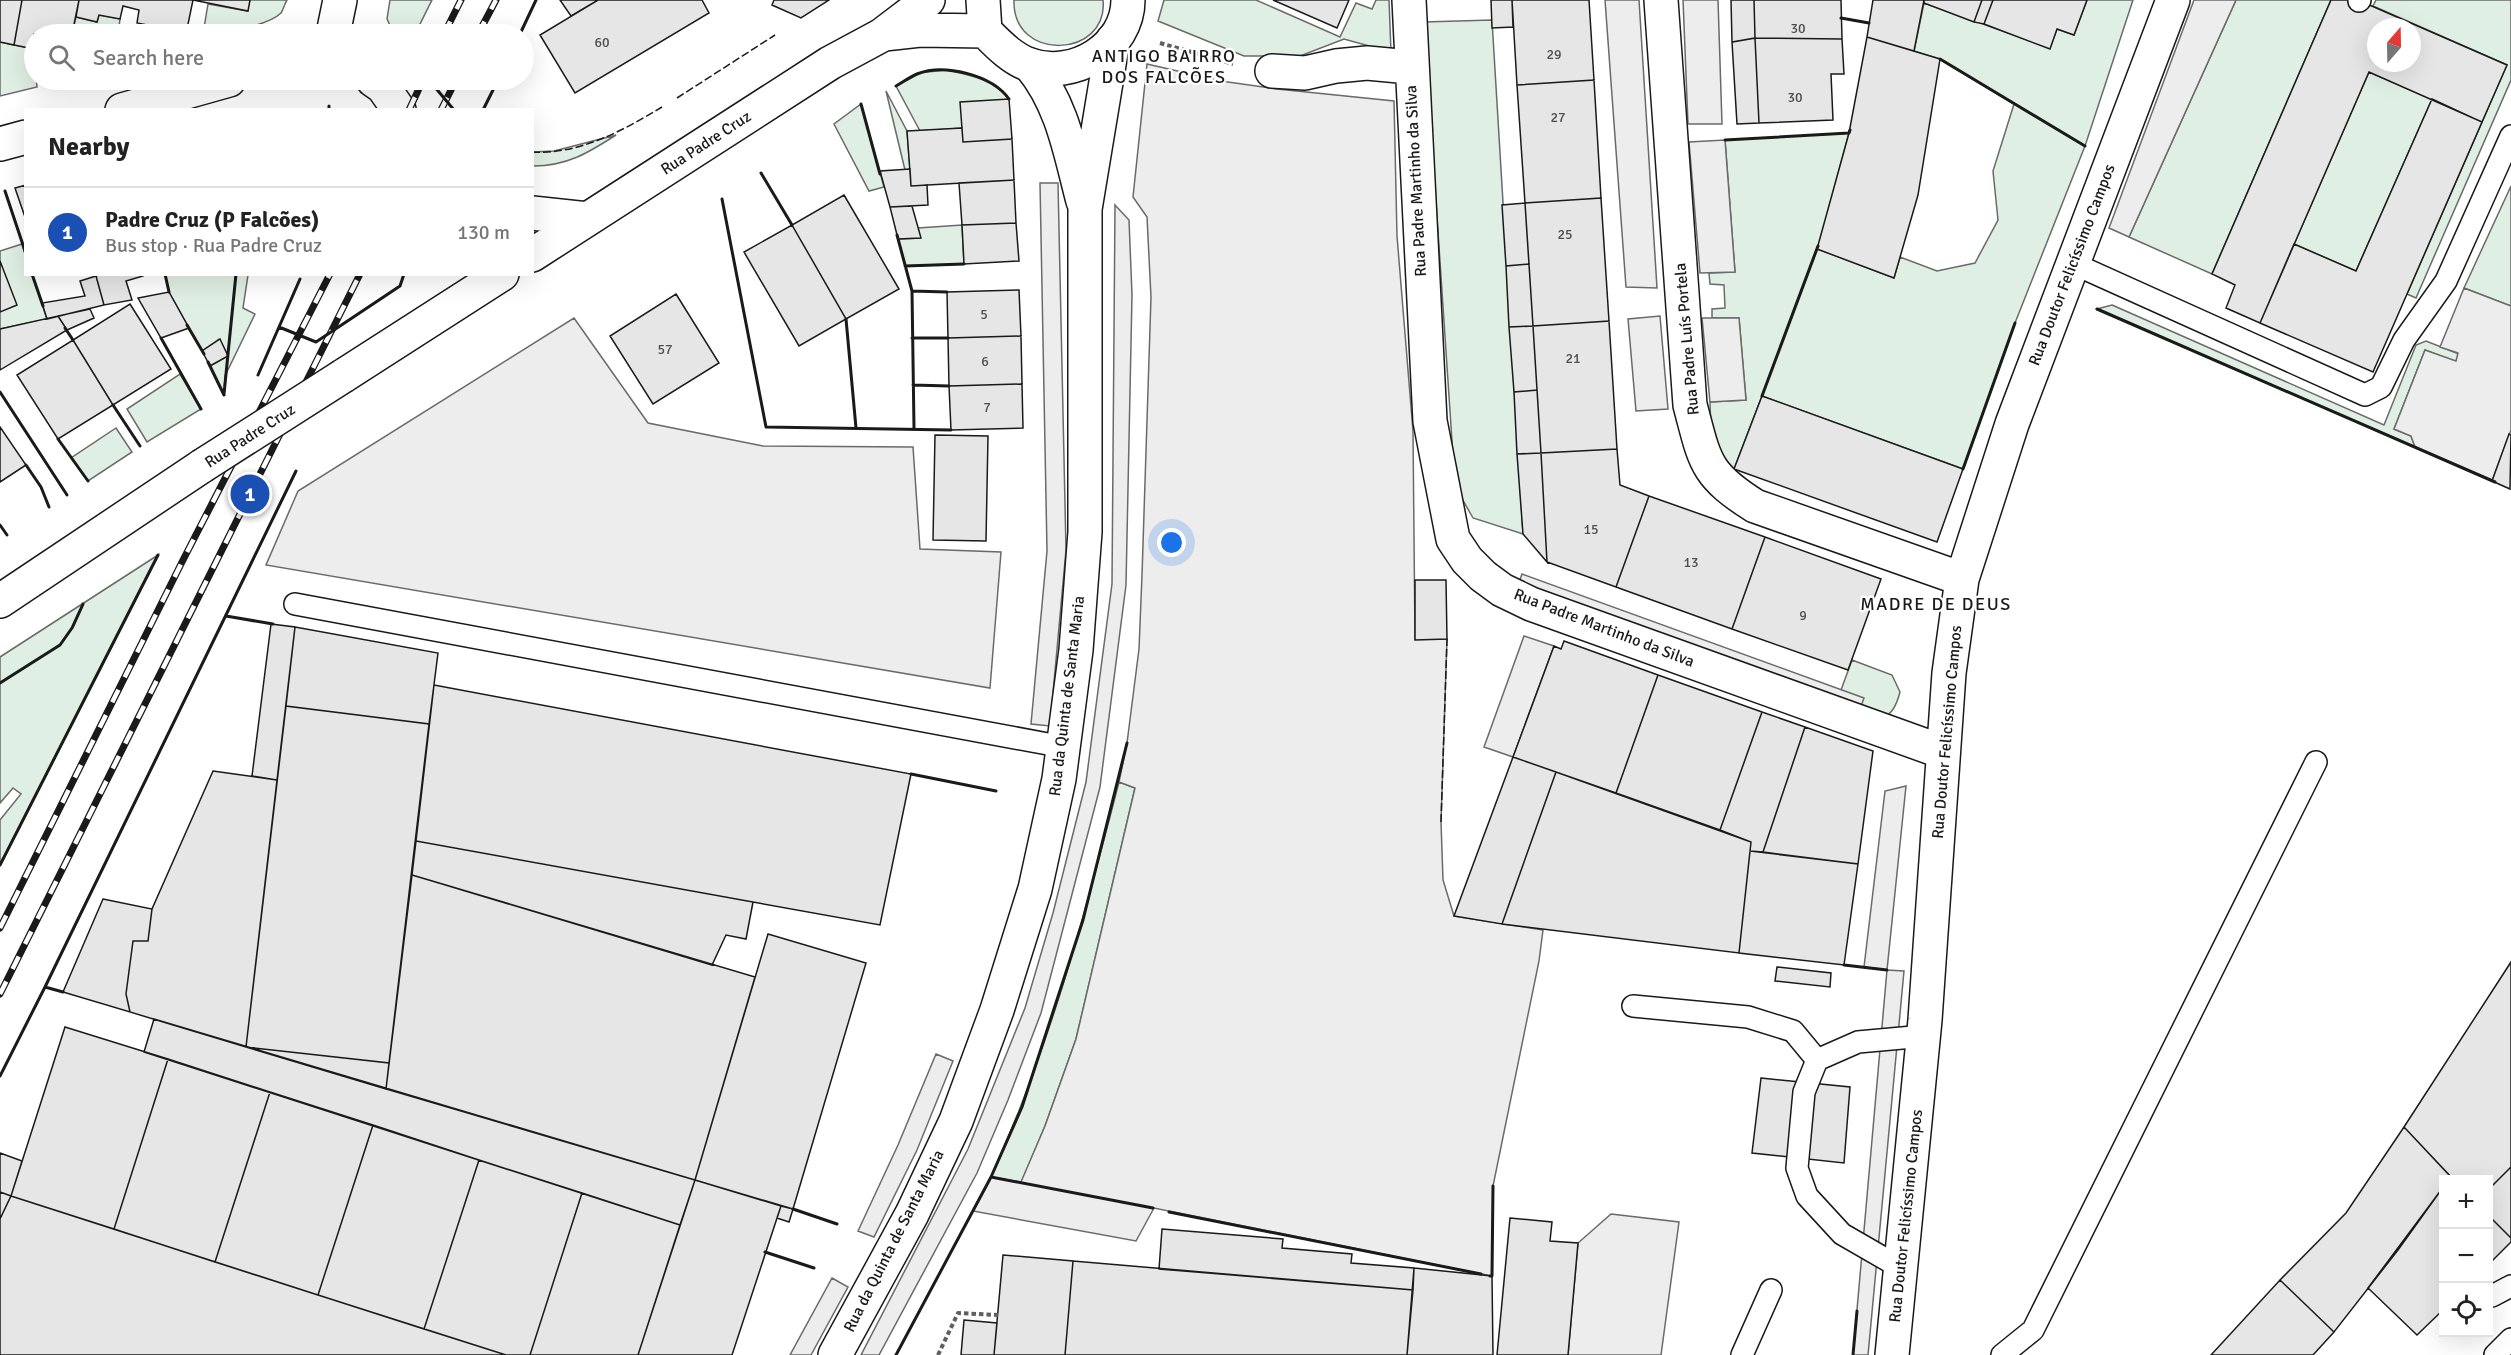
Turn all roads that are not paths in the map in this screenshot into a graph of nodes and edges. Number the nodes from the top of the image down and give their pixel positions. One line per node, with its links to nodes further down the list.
1 (340, 0): 8 (street)
2 (928, 0): 9 (street, Rua Padre Cruz)
3 (1128, 0): 10 (street, Rua Padre Cruz)
4 (1409, 0): 12 (street, Rua Padre Martinho da Silva)
5 (1661, 0): 26 (street, Rua Padre Luís Portela)
6 (2173, 0): 23 (street, Rua Doutor Felicíssimo Campos)
7 (984, 16): 9 (street, Rua Padre Cruz); 11 (street, Rua Padre Cruz)
8 (335, 24)
9 (882, 35): 21 (street, Rua Padre Cruz)
10 (1113, 40): 11 (street, Rua Padre Cruz); 19 (street, Rua da Quinta de Santa Maria)
11 (1030, 65): 19 (street, Rua da Quinta de Santa Maria)
12 (1410, 67): 13 (street); 30 (street, Rua Padre Martinho da Silva)
13 (1272, 71)
14 (193, 90): 15 (street)
15 (129, 108)
16 (2511, 136): 23 (lane)
17 (24, 138): 18 (street)
18 (0, 144)
19 (1085, 208): 29 (street, Rua da Quinta de Santa Maria)
20 (534, 213): 21 (street)
21 (588, 219): 22 (street, Rua Padre Cruz)
22 (534, 254)
23 (2072, 263): 26 (street, Rua Doutor Felicíssimo Campos)
24 (496, 276): 25 (street, Rua Padre Cruz)
25 (462, 288): 27 (street, Rua Padre Cruz, bridge)
26 (1962, 579): 30 (street, Rua Doutor Felicíssimo Campos)
27 (0, 601)
28 (295, 604): 29 (lane)
29 (1064, 747): 40 (street, Rua da Quinta de Santa Maria)
30 (1943, 752): 33 (street, Rua Doutor Felicíssimo Campos)
31 (2316, 762): 43 (lane)
32 (1633, 1006): 34 (lane)
33 (1924, 1036): 34 (lane); 35 (street, Rua Doutor Felicíssimo Campos)
34 (1818, 1060): 35 (lane)
35 (1901, 1268): 42 (street, Rua Doutor Felicíssimo Campos)
36 (2511, 1286): 38 (lane)
37 (1771, 1290): 41 (lane)
38 (2493, 1295)
39 (2511, 1339): 44 (lane)
40 (835, 1355)
41 (1742, 1355)
42 (1892, 1355)
43 (2002, 1355)
44 (2495, 1355)

